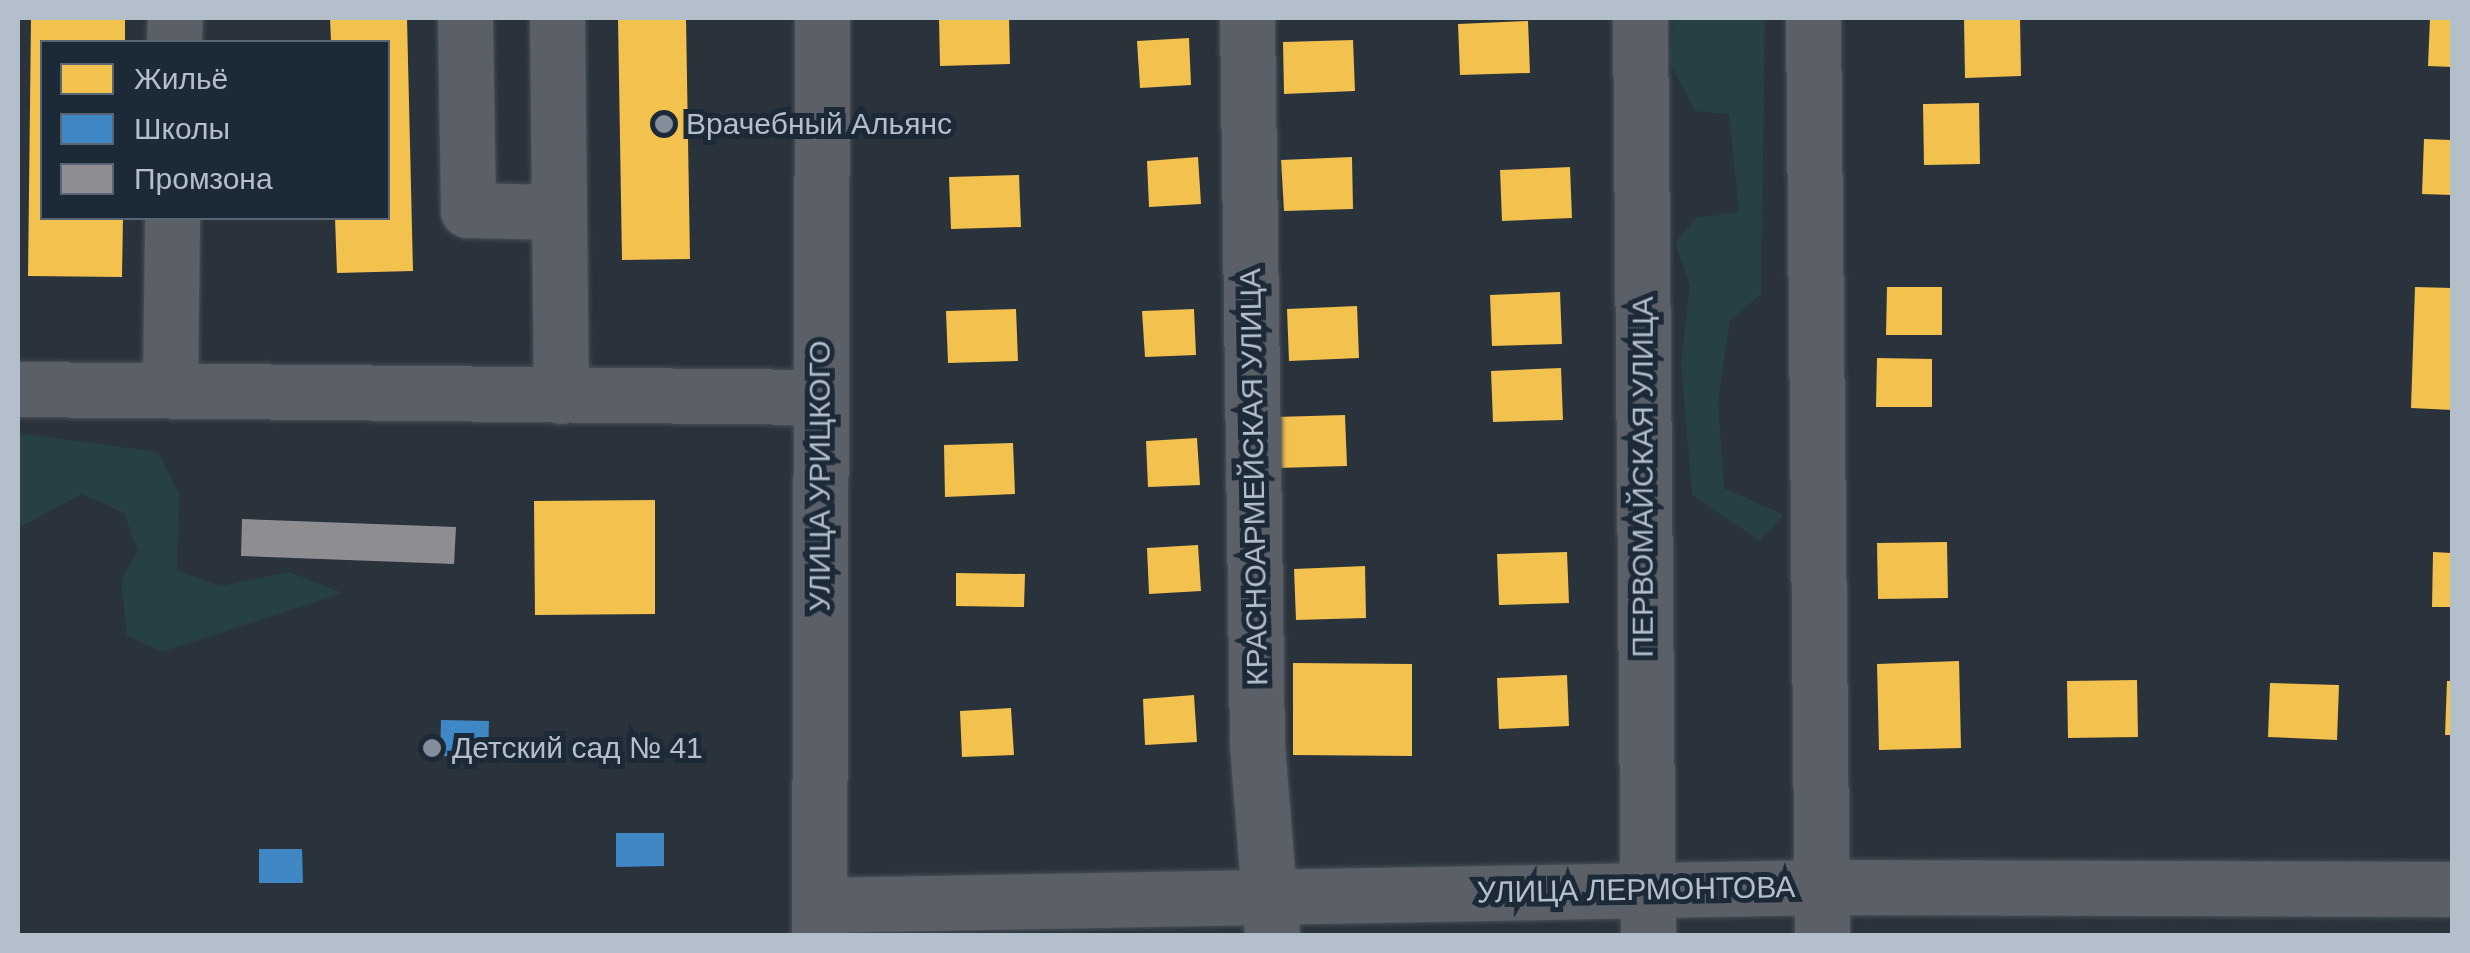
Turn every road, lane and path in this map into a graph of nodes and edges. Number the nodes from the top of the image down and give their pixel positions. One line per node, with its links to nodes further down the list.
1 (465, 18): 7 (street)
2 (558, 18): 7 (street)
3 (822, 18): 12 (street, УЛИЦА УРИЦКОГО)
4 (1247, 18): 16 (street, КРАСНОАРМЕЙСКАЯ УЛИЦА)
5 (1640, 18): 15 (street, ПЕРВОМАЙСКАЯ УЛИЦА)
6 (1812, 18): 14 (street)
7 (559, 212): 11 (street)
8 (172, 220): 10 (street)
9 (18, 389): 10 (street)
10 (170, 390): 11 (street)
11 (561, 396): 12 (street)
12 (820, 397): 17 (street, УЛИЦА УРИЦКОГО)
13 (2452, 889): 14 (street, УЛИЦА ЛЕРМОНТОВА)
14 (1822, 911): 15 (street, УЛИЦА ЛЕРМОНТОВА)
15 (1648, 913): 16 (street, УЛИЦА ЛЕРМОНТОВА)
16 (1271, 915): 17 (street, УЛИЦА ЛЕРМОНТОВА)
17 (820, 920)

